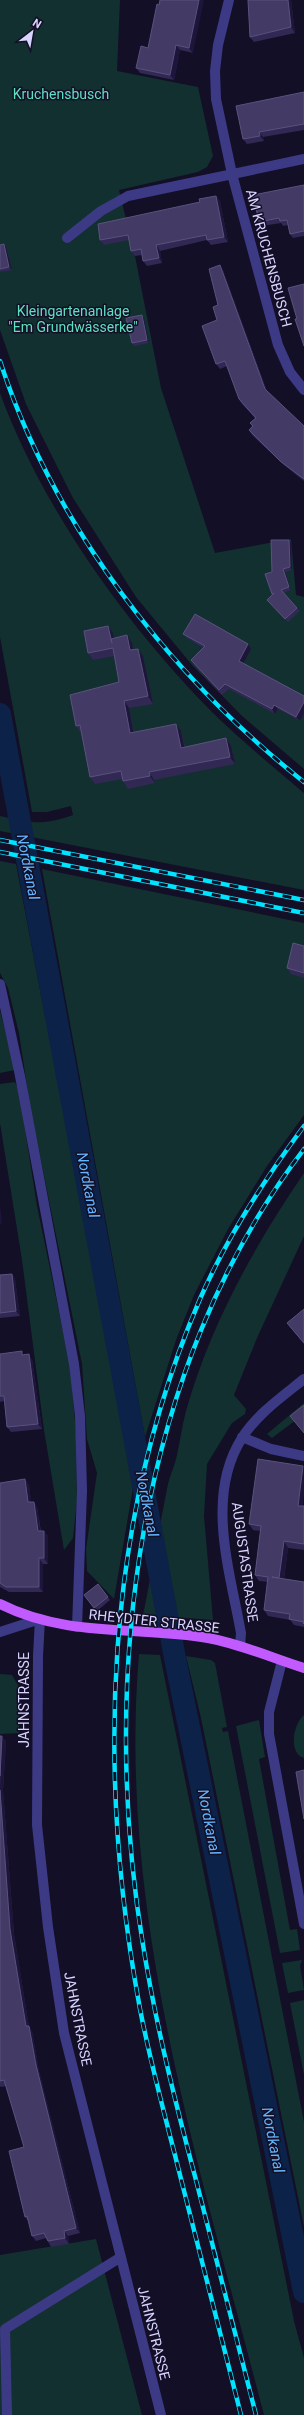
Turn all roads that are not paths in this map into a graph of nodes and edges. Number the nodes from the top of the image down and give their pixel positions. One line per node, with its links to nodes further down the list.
1 (229, 0): 3 (street, AM KRUCHENSBUSCH)
2 (304, 159): 3 (street)
3 (232, 174): 4 (street); 5 (street, AM KRUCHENSBUSCH)
4 (67, 238)
5 (304, 390)
6 (0, 984): 12 (street)
7 (304, 1379): 8 (street, AUGUSTASTRASSE)
8 (242, 1437): 9 (street); 14 (street, AUGUSTASTRASSE)
9 (304, 1456)
10 (0, 1604): 11 (main road, RHEYDTER STRASSE)
11 (40, 1619): 12 (main road, RHEYDTER STRASSE); 13 (street); 18 (street, JAHNSTRASSE)
12 (77, 1627): 14 (main road, RHEYDTER STRASSE)
13 (0, 1632)
14 (240, 1646): 15 (main road, RHEYDTER STRASSE)
15 (282, 1661): 16 (main road, RHEYDTER STRASSE); 17 (street)
16 (304, 1668)
17 (304, 1924)
18 (121, 2257): 19 (street); 20 (street, JAHNSTRASSE)
19 (7, 2415)
20 (161, 2415)

